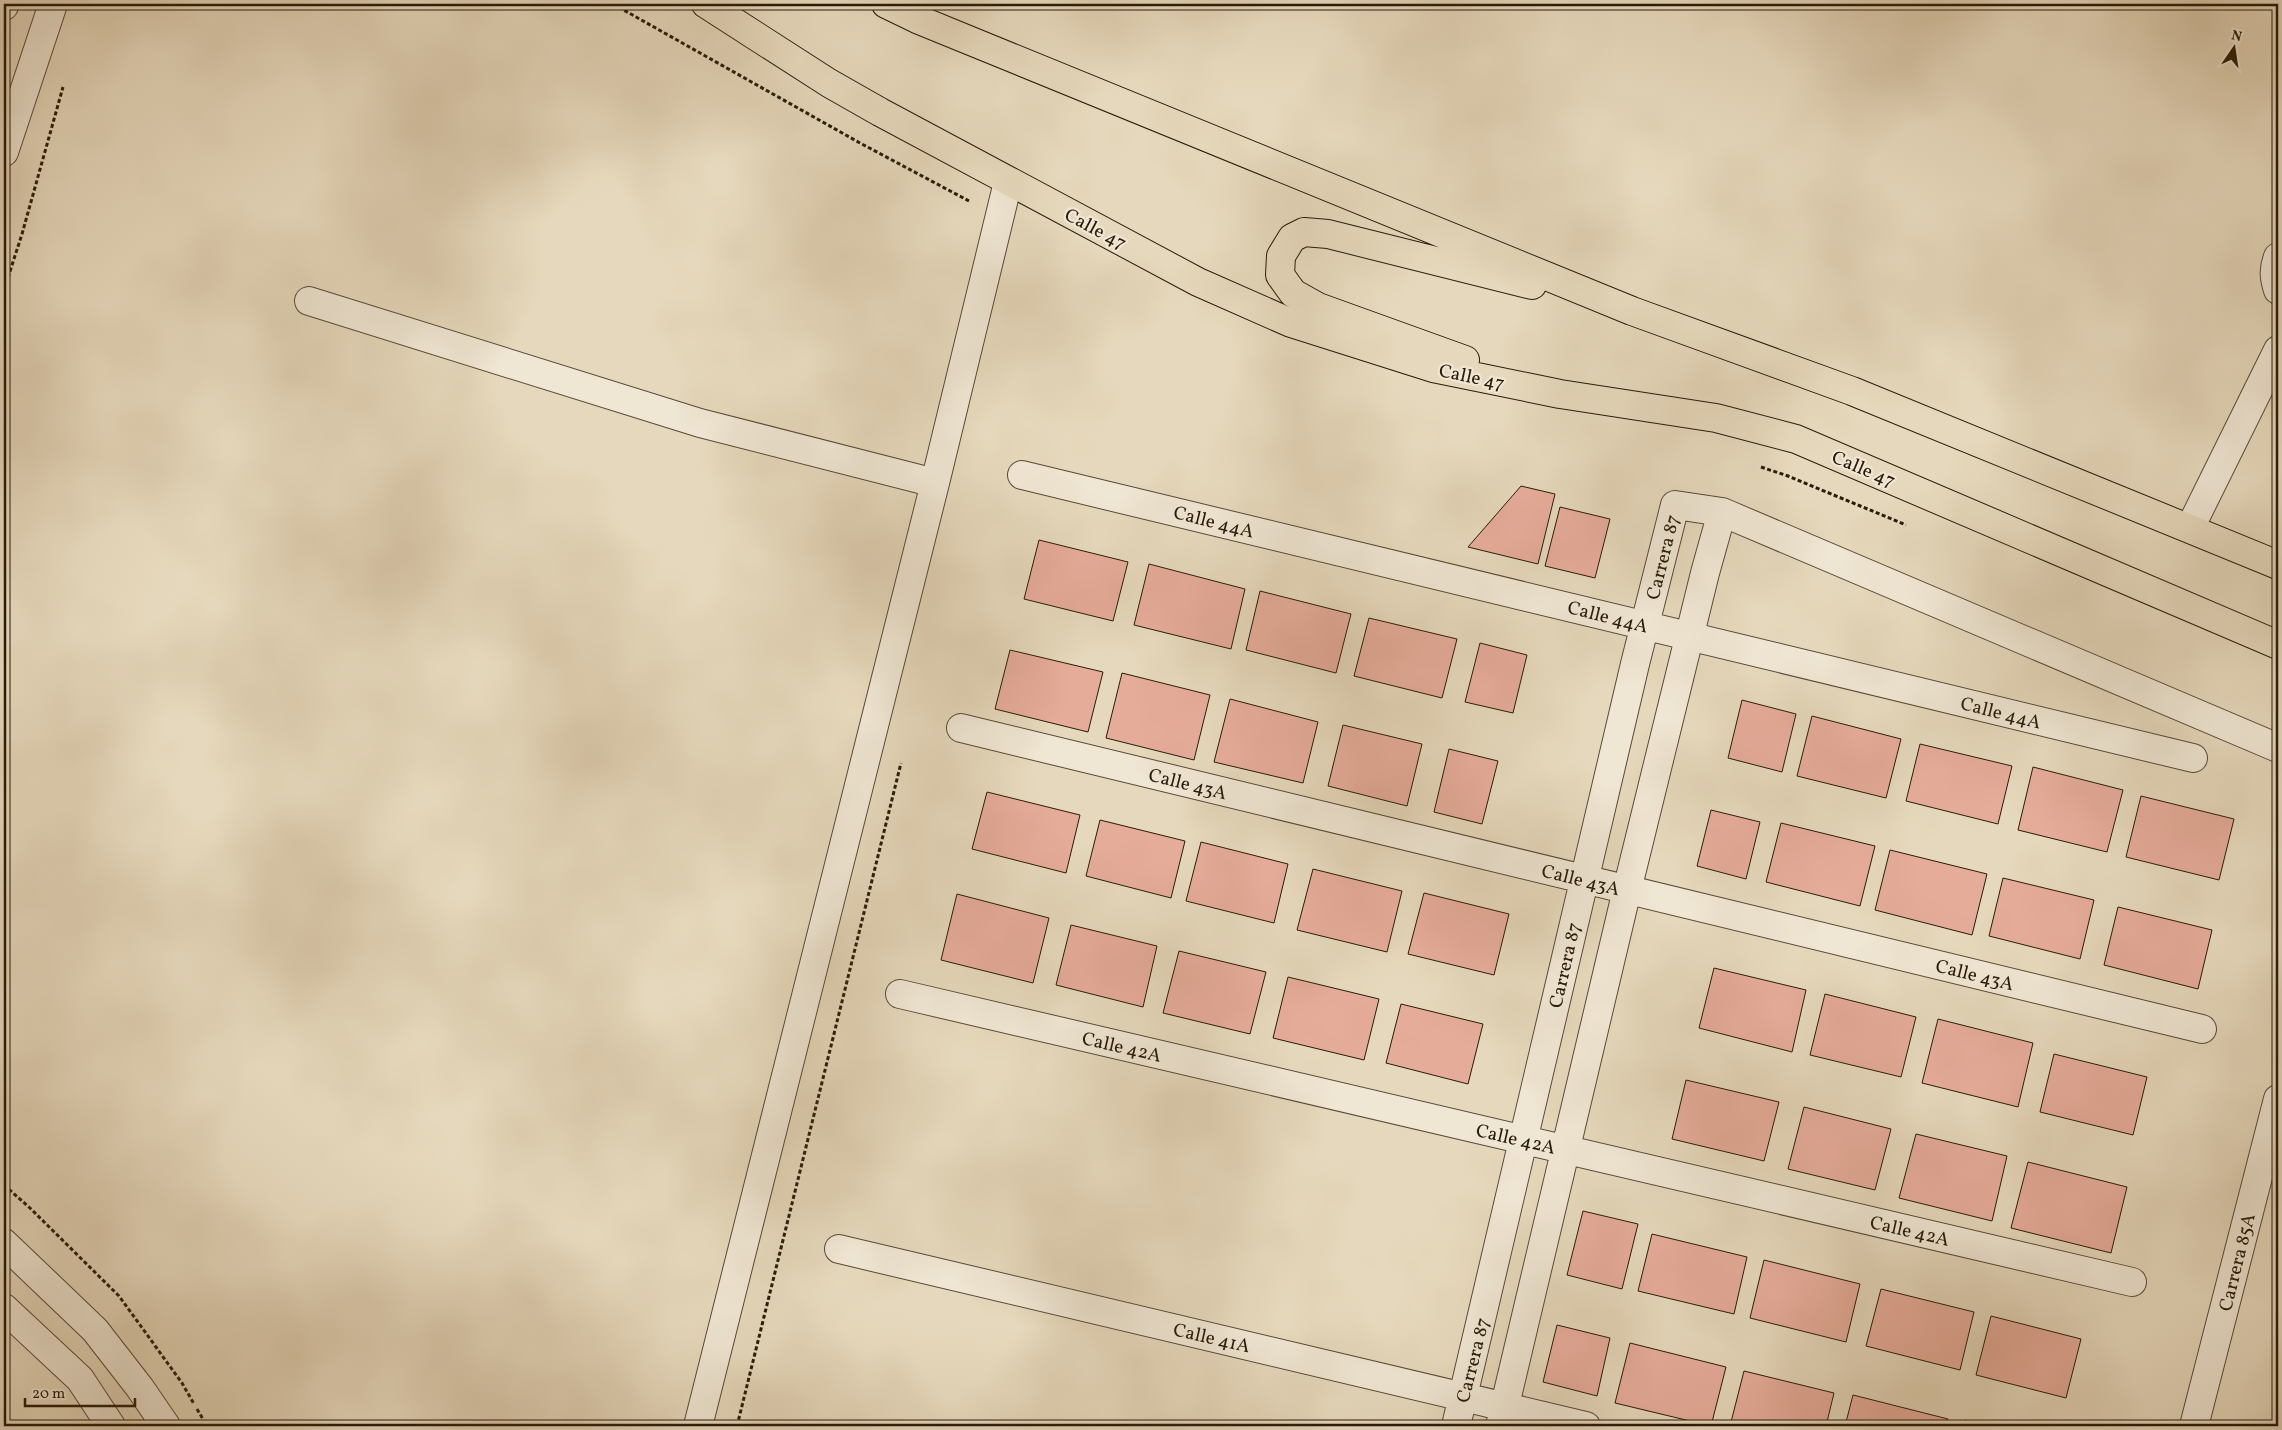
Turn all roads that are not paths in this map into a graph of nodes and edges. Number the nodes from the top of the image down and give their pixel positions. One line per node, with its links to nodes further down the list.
1 (53, 4): 4 (street)
2 (706, 4): 5 (main road, Calle 47)
3 (886, 4): 9 (main road)
4 (4, 152)
5 (1008, 182): 11 (main road, Calle 47); 13 (street)
6 (2278, 257): 7 (street)
7 (2278, 290)
8 (308, 301): 13 (street)
9 (1632, 311): 11 (main road); 15 (main road)
10 (2278, 350): 15 (street)
11 (1560, 394): 19 (main road, Calle 47)
12 (1022, 475): 17 (street, Calle 44A)
13 (935, 483): 38 (street)
14 (1722, 512): 17 (street, Carrera 87); 18 (street); 21 (street)
15 (2190, 528): 16 (main road)
16 (2278, 565)
17 (1645, 625): 18 (street, Calle 44A); 23 (street, Carrera 87)
18 (1690, 636): 22 (street, Calle 44A); 24 (street)
19 (2278, 645)
20 (961, 728): 23 (street, Calle 43A)
21 (2278, 748)
22 (2193, 758)
23 (1584, 880): 24 (street, Calle 43A); 28 (street, Carrera 87)
24 (1627, 890): 26 (street, Calle 43A); 29 (street)
25 (900, 994): 28 (street, Calle 42A)
26 (2202, 1029)
27 (2278, 1099): 41 (street, Carrera 85A)
28 (1523, 1140): 29 (street, Calle 42A); 34 (street, Carrera 87)
29 (1564, 1149): 32 (street, Calle 42A); 35 (street)
30 (4, 1243): 37 (street)
31 (839, 1249): 34 (street, Calle 41A)
32 (2132, 1282)
33 (4, 1308): 36 (street)
34 (1464, 1396): 35 (street, Calle 41A); 39 (street, Carrera 87)
35 (1502, 1417): 40 (street, Calle 41A)
36 (111, 1426)
37 (166, 1426)
38 (698, 1426)
39 (1456, 1426)
40 (1586, 1426)
41 (2194, 1426)

